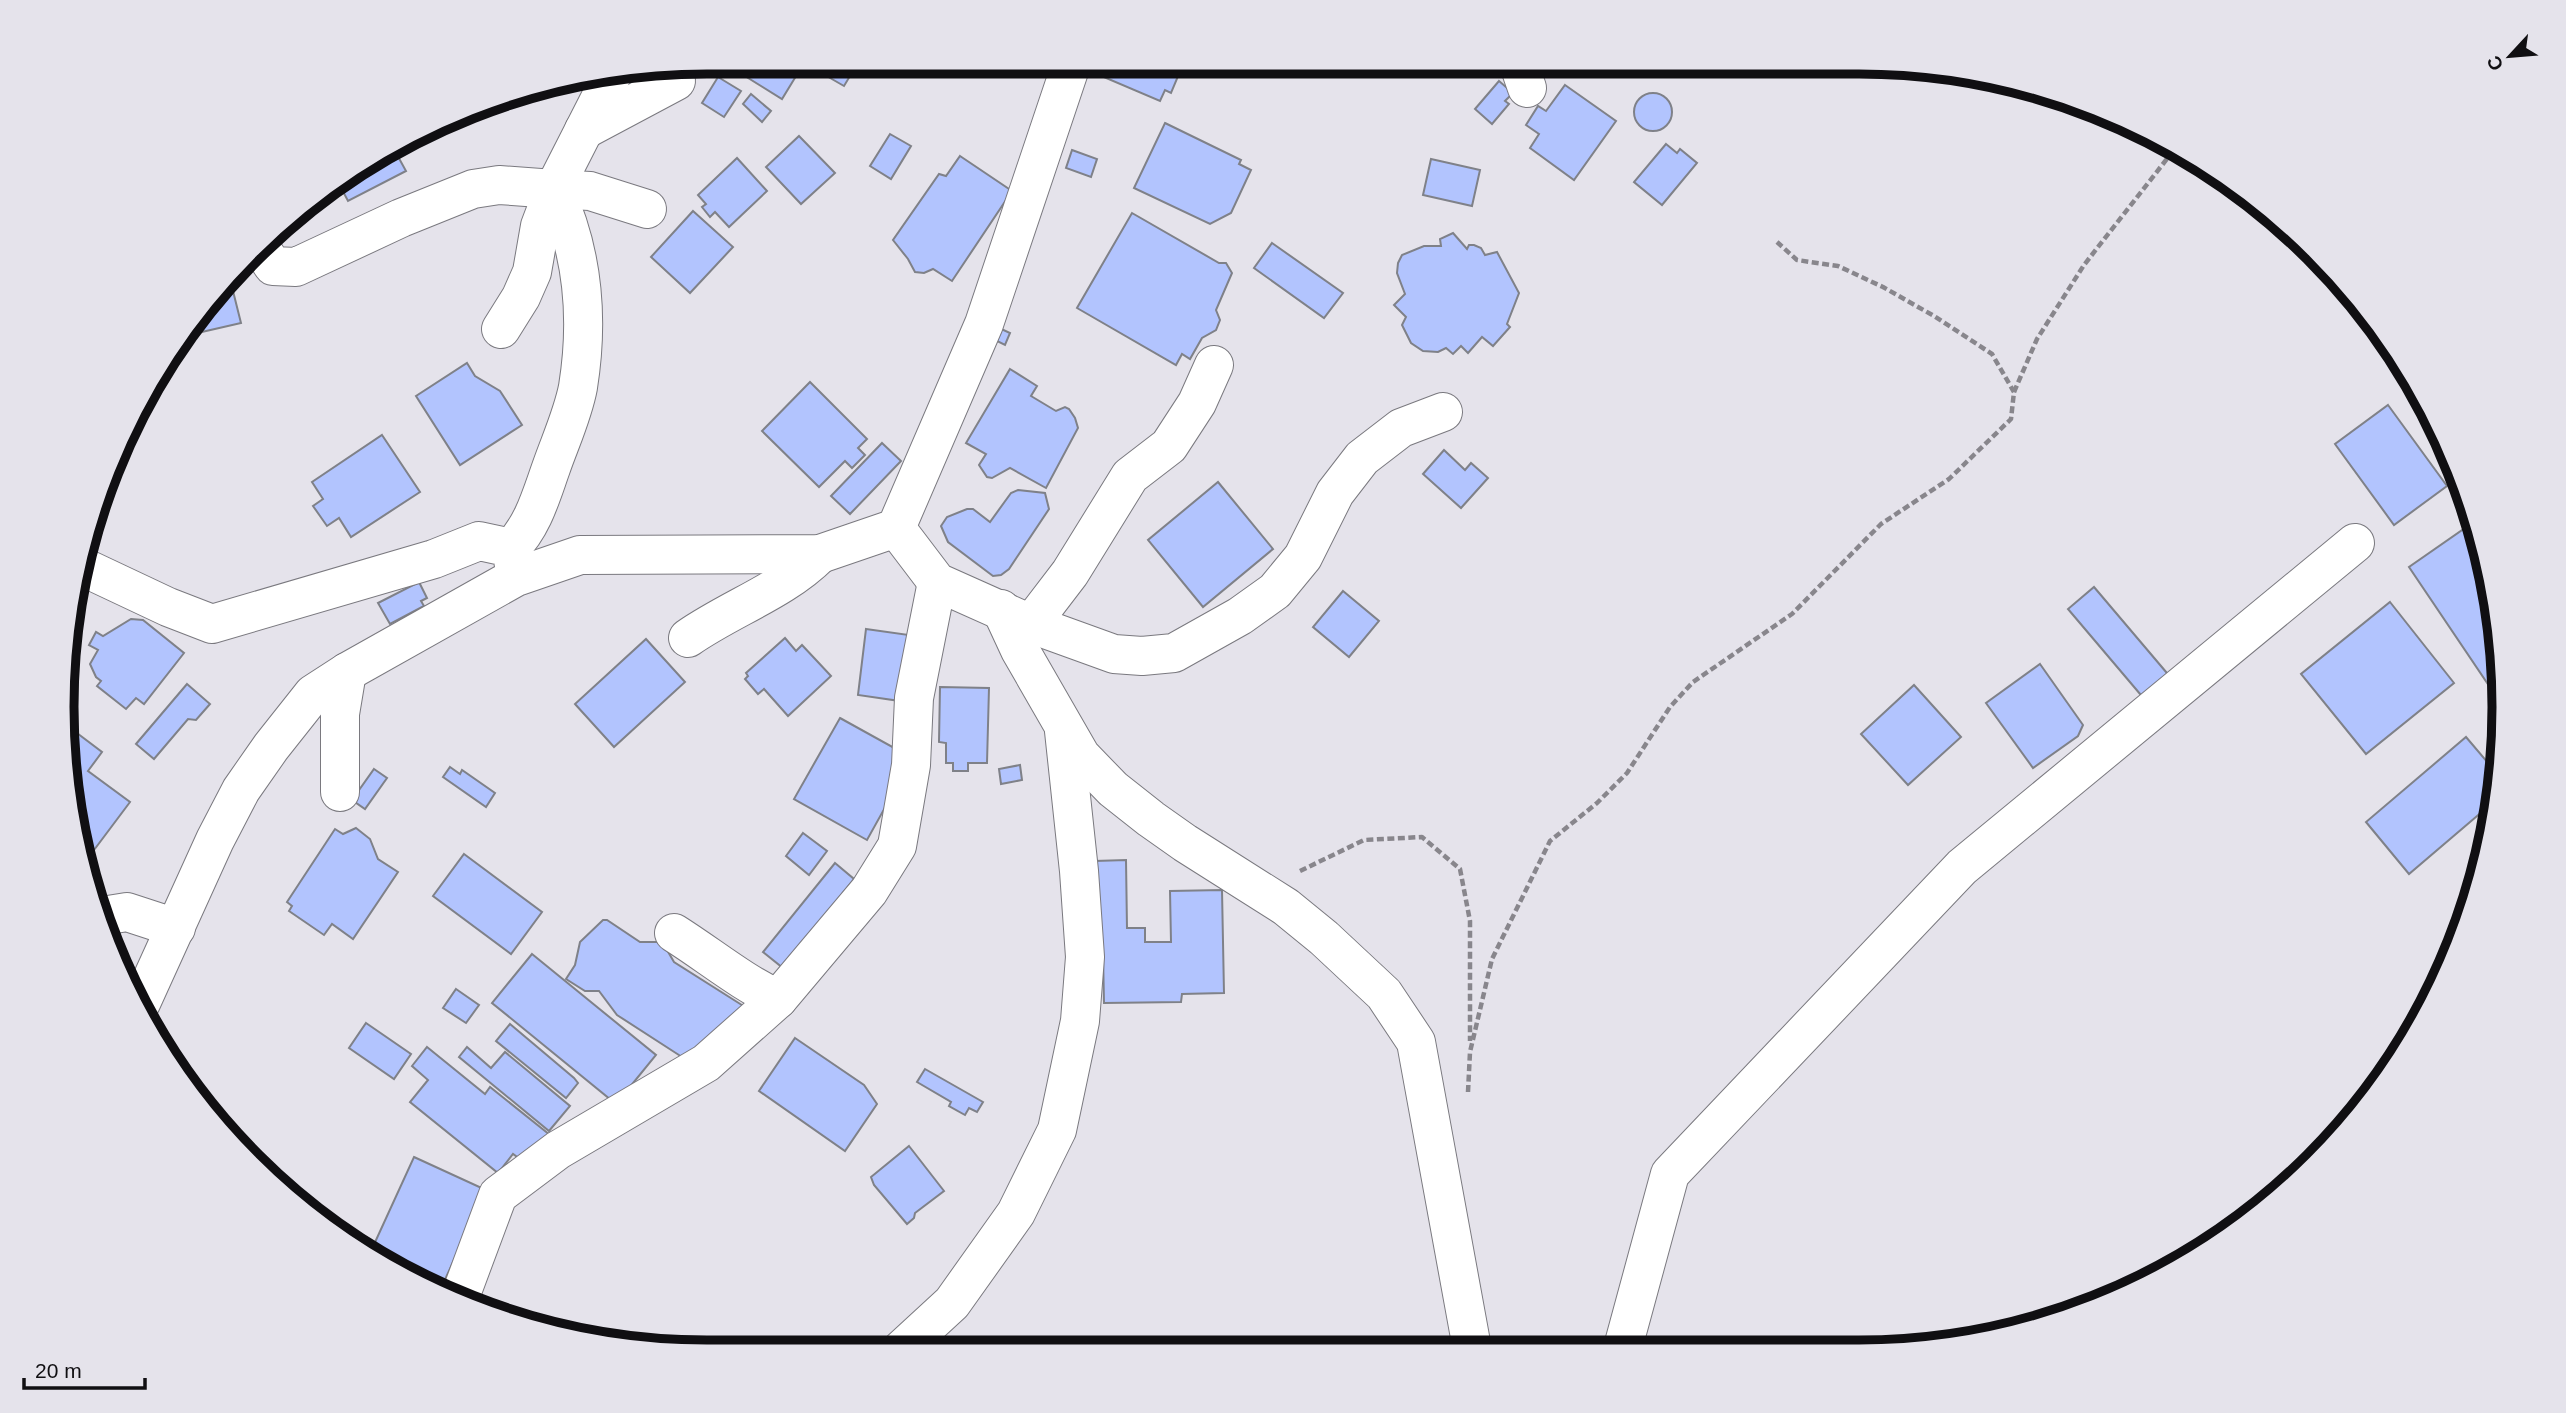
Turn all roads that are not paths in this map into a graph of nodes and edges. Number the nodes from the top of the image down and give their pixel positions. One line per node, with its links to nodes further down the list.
1 (1068, 74): 11 (street)
2 (676, 81): 4 (street)
3 (609, 82): 4 (street)
4 (584, 130): 5 (street)
5 (554, 189): 6 (street); 7 (street); 8 (street); 14 (street)
6 (647, 209)
7 (265, 254)
8 (501, 329)
9 (1214, 365): 17 (street)
10 (1443, 412): 17 (street)
11 (896, 528): 13 (street); 16 (street)
12 (2355, 543): 30 (street)
13 (820, 554): 14 (street); 18 (street)
14 (514, 562): 15 (street); 19 (street)
15 (89, 570)
16 (937, 582): 17 (street); 26 (street)
17 (1016, 617): 20 (street)
18 (688, 638)
19 (347, 672): 21 (street); 23 (street)
20 (1063, 729): 28 (street); 29 (street)
21 (340, 792)
22 (109, 915): 23 (street)
23 (176, 928): 25 (street)
24 (674, 933): 26 (street)
25 (144, 996)
26 (778, 999): 27 (street)
27 (462, 1290)
28 (912, 1340)
29 (1471, 1340)
30 (1625, 1340)

